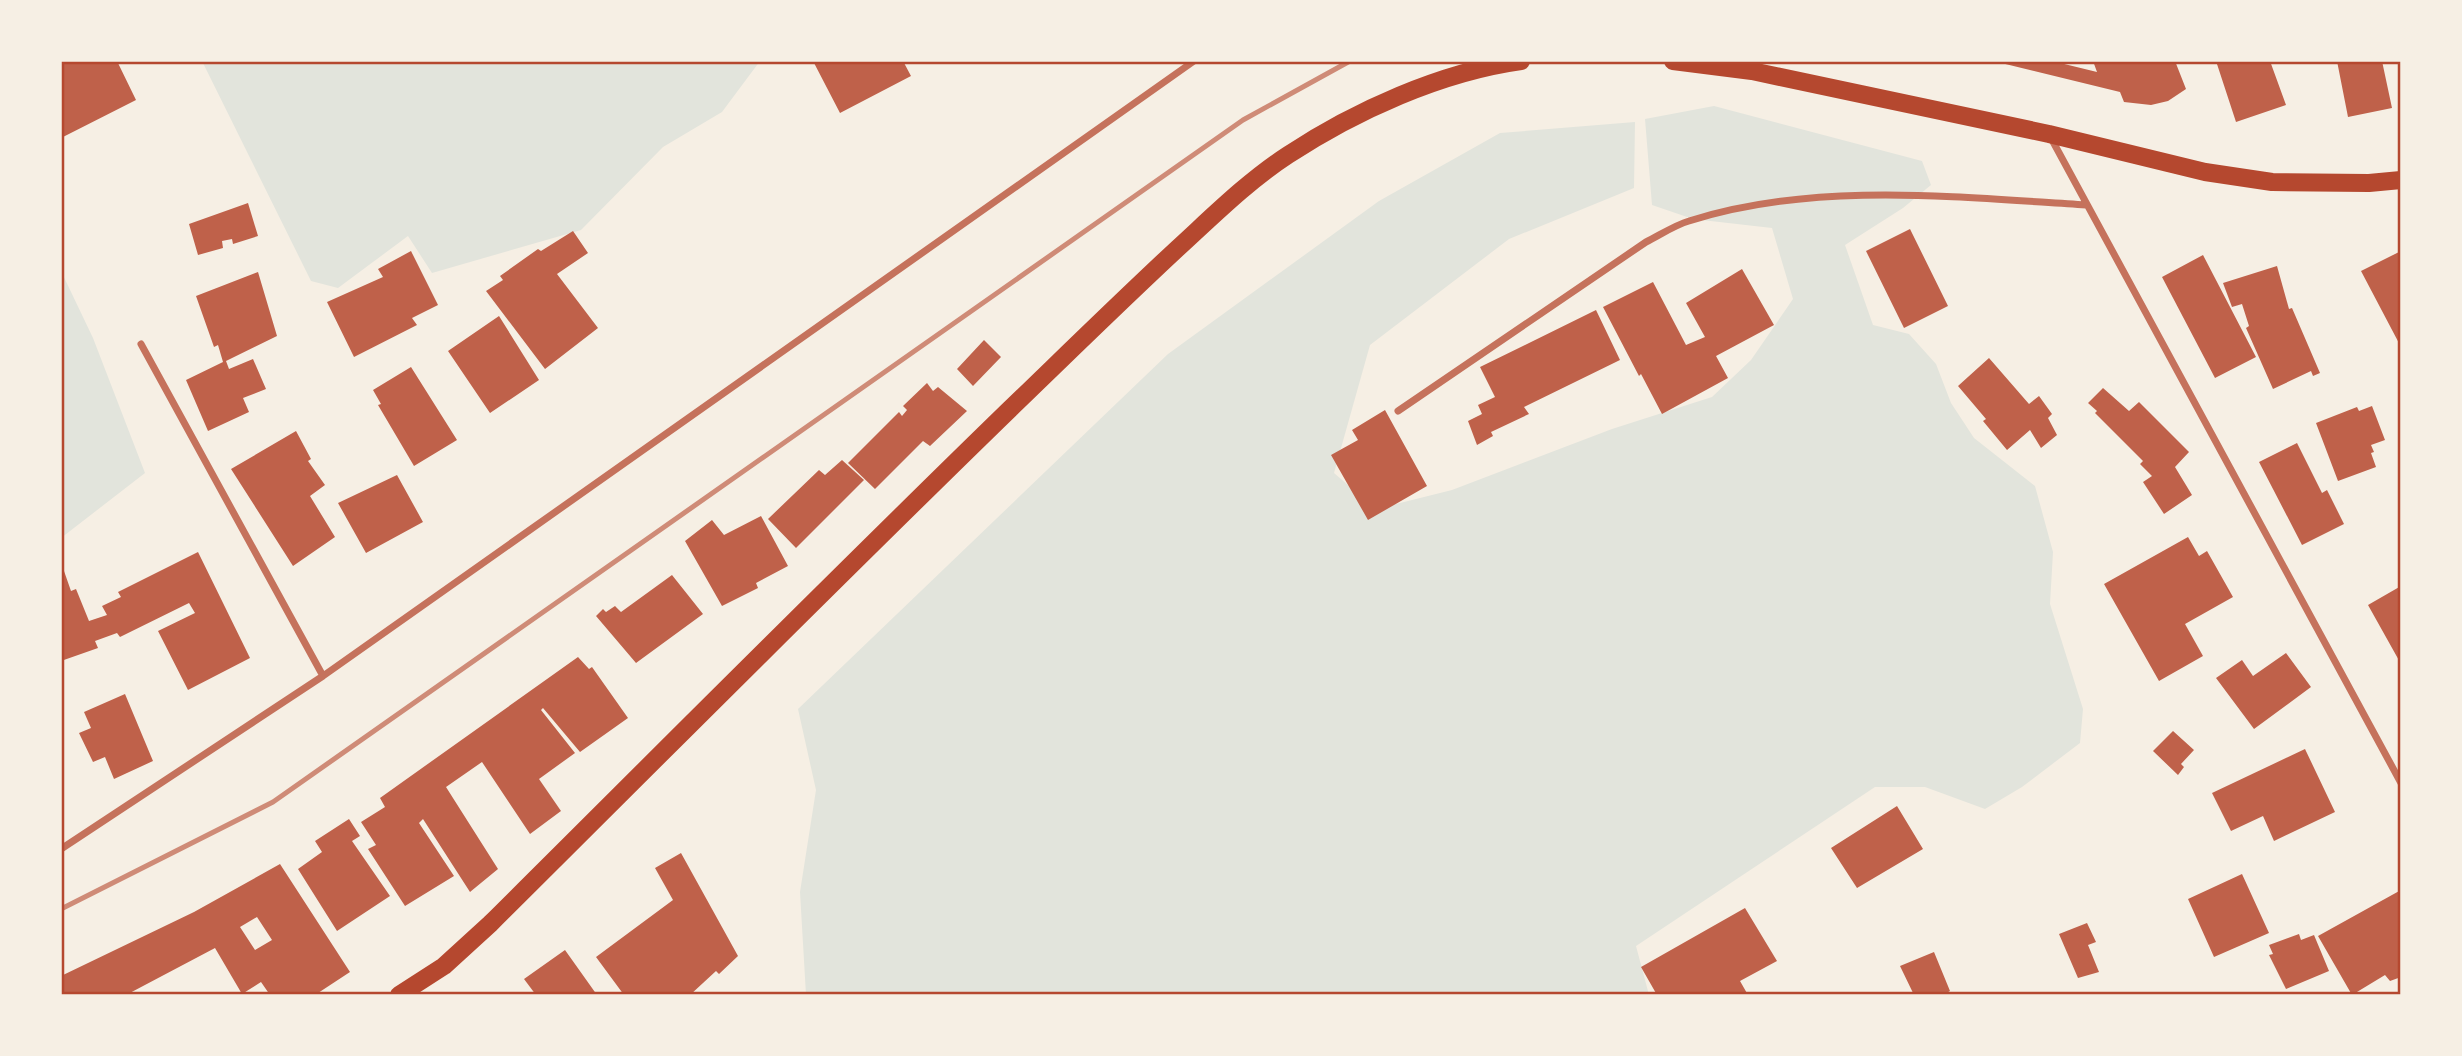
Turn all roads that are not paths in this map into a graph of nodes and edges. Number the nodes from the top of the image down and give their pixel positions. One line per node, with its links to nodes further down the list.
1 (1194, 61): 9 (street)
2 (1521, 61): 12 (main road)
3 (1673, 61): 4 (main road)
4 (2049, 134): 5 (main road); 6 (street)
5 (2401, 180)
6 (2086, 205): 8 (street); 10 (street)
7 (141, 344): 9 (street)
8 (1398, 411)
9 (324, 676): 11 (street)
10 (2401, 783)
11 (61, 849)
12 (399, 995)

